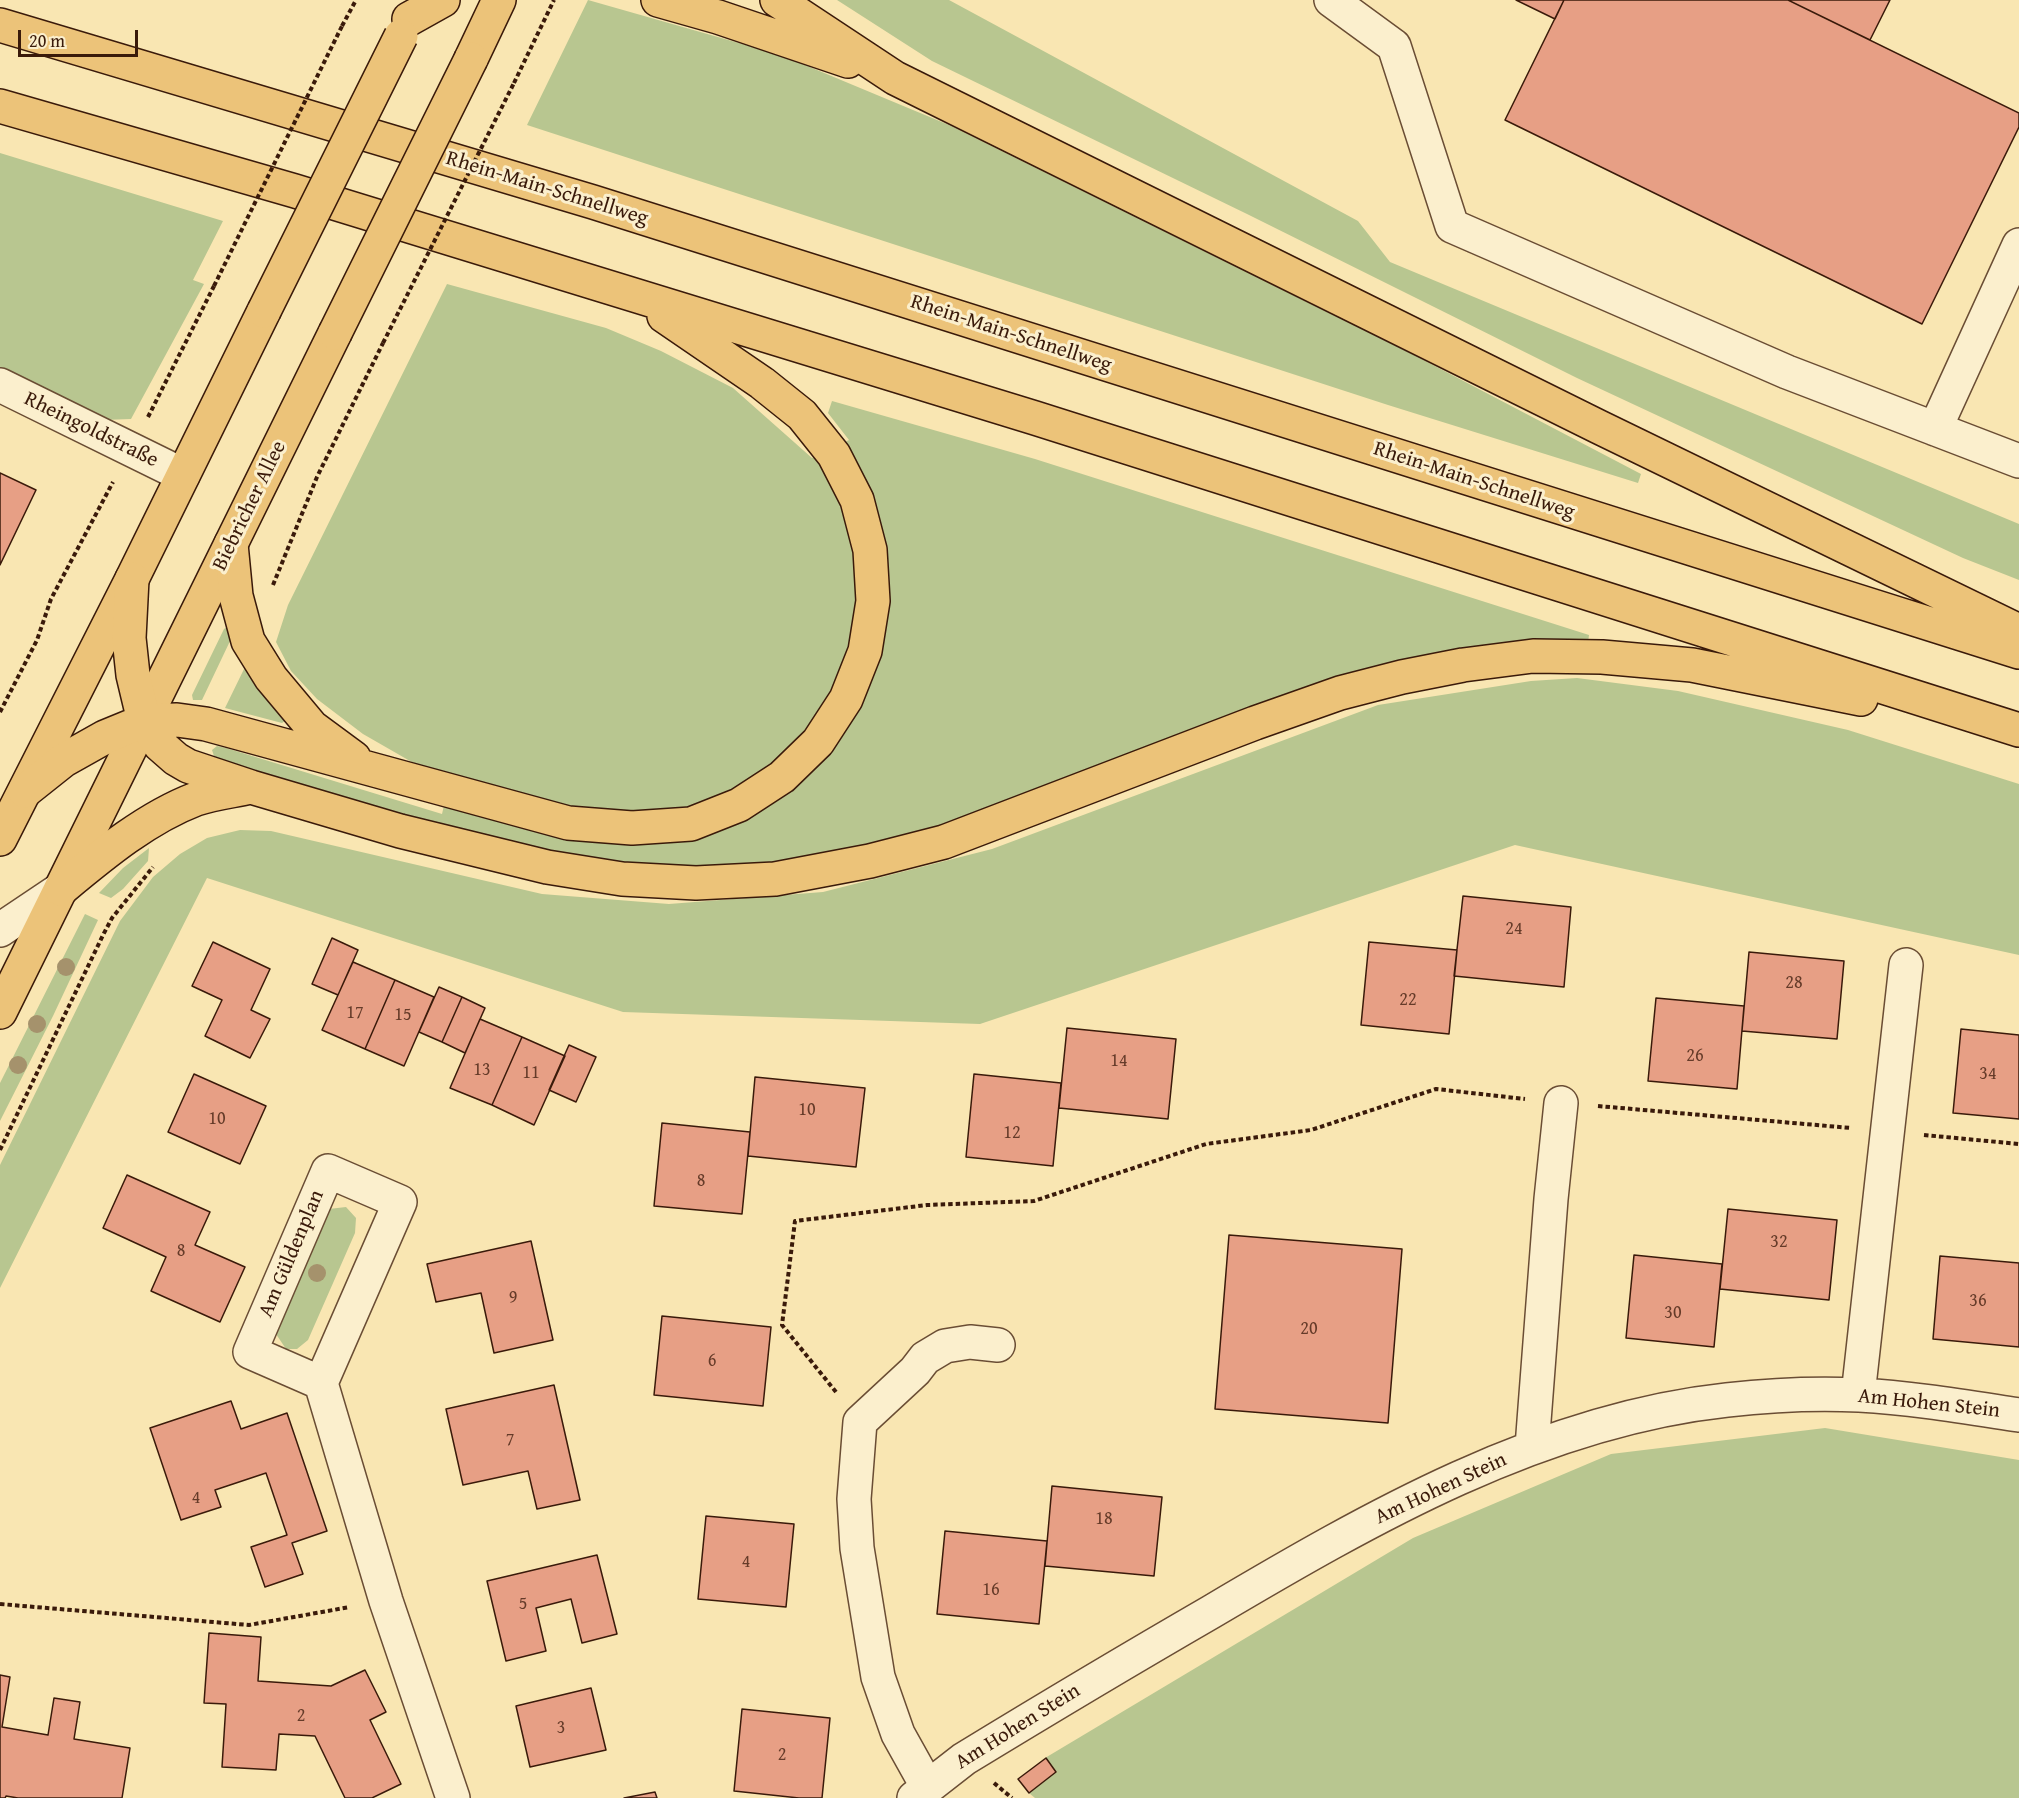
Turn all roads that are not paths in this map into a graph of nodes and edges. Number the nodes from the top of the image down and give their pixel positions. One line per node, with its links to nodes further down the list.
1 (443, 0): 6 (main road)
2 (499, 0): 16 (main road, Biebricher Allee, bridge)
3 (658, 0): 8 (main road)
4 (777, 0): 8 (main road)
5 (1331, 0): 13 (street)
6 (409, 18): 15 (main road, bridge)
7 (0, 25): 19 (main road, Rhein-Main-Schnellweg)
8 (895, 78): 18 (main road)
9 (0, 106): 11 (main road)
10 (2019, 245): 13 (street)
11 (636, 297): 21 (main road); 22 (main road)
12 (0, 385): 15 (street, Rheingoldstraße)
13 (1935, 429): 14 (street)
14 (2019, 461)
15 (183, 476): 17 (main road)
16 (231, 544): 20 (main road, Biebricher Allee); 22 (main road)
17 (132, 579): 20 (main road); 24 (main road)
18 (2019, 631)
19 (2019, 652)
20 (144, 721): 22 (main road); 23 (main road); 24 (main road); 26 (main road, Biebricher Allee)
21 (2019, 731): 23 (main road)
22 (370, 770)
23 (251, 787): 26 (main road)
24 (25, 791): 25 (main road)
25 (0, 839)
26 (61, 889): 27 (street); 29 (main road, Biebricher Allee)
27 (0, 930)
28 (1906, 965): 33 (street)
29 (0, 1012)
30 (1561, 1103): 35 (street)
31 (998, 1345): 36 (street, Am Hohen Stein)
32 (321, 1383): 32 (street, Am Güldenplan); 37 (street)
33 (1858, 1395): 34 (street, Am Hohen Stein); 35 (street, Am Hohen Stein)
34 (2019, 1415)
35 (1532, 1447): 36 (street, Am Hohen Stein)
36 (920, 1792)
37 (453, 1798)

